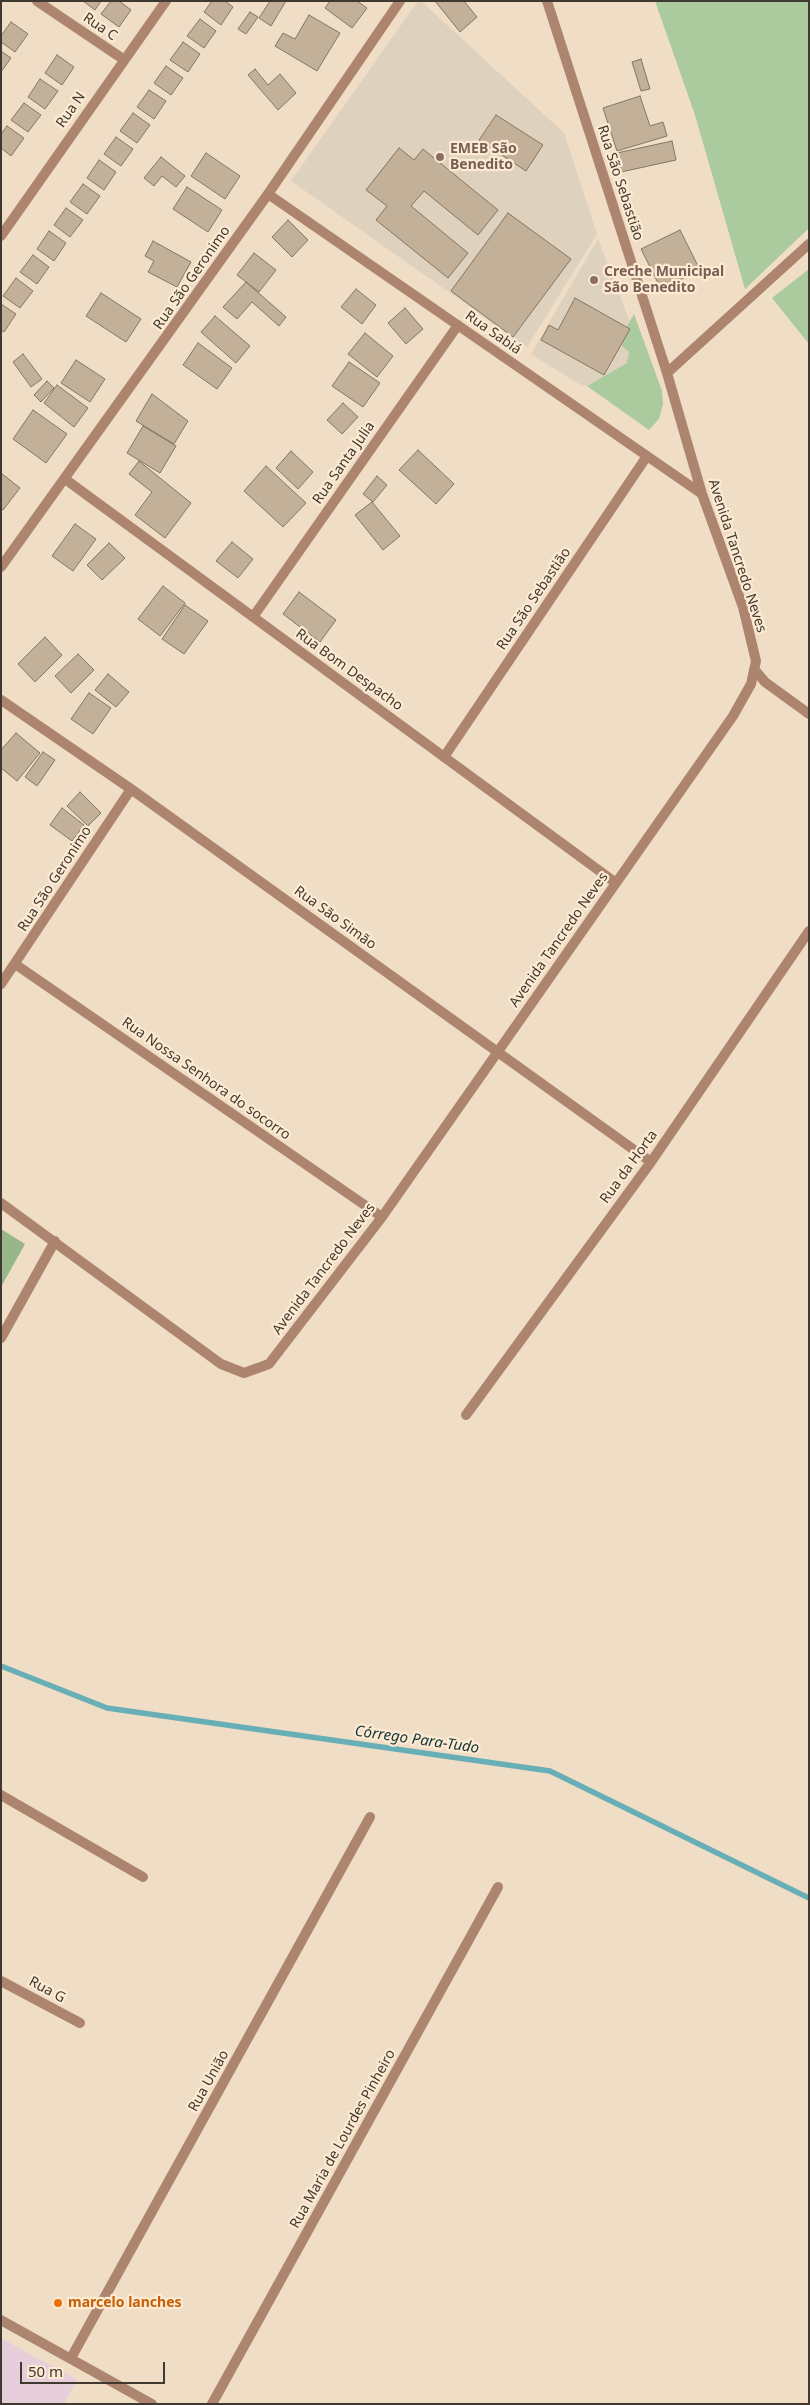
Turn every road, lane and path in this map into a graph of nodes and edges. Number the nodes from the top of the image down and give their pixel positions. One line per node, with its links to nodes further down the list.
1 (37, 1): 5 (street, Rua C)
2 (166, 1): 5 (street, Rua N)
3 (400, 1): 6 (street, Rua São Geronimo)
4 (547, 1): 10 (street, Rua São Sebastião)
5 (123, 59): 7 (street, Rua N)
6 (268, 194): 9 (street, Rua Sabiá); 12 (street, Rua São Geronimo)
7 (1, 236)
8 (809, 244): 10 (street)
9 (458, 325): 11 (street, Rua Sabiá); 15 (street, Rua Santa Julia)
10 (667, 373): 13 (street, Avenida Tancredo Neves)
11 (647, 456): 13 (street, Rua Sabiá); 19 (street, Rua São Sebastião)
12 (65, 479): 14 (street, Rua São Geronimo); 15 (street, Rua Bom Despacho)
13 (702, 494): 16 (street, Avenida Tancredo Neves)
14 (1, 567)
15 (253, 617): 19 (street, Rua Bom Despacho)
16 (754, 669): 18 (street); 21 (street, Avenida Tancredo Neves)
17 (1, 700): 20 (street, Rua São Simão)
18 (809, 714)
19 (444, 757): 21 (street, Rua Bom Despacho)
20 (131, 788): 23 (street, Rua São Geronimo); 25 (street, Rua São Simão)
21 (616, 883): 25 (street, Avenida Tancredo Neves)
22 (809, 931): 26 (street, Rua da Horta)
23 (15, 964): 24 (street, Rua São Geronimo); 28 (street, Rua Nossa Senhora do socorro)
24 (1, 984)
25 (497, 1052): 26 (street, Rua São Simão); 28 (street, Avenida Tancredo Neves)
26 (651, 1162): 31 (street, Rua da Horta)
27 (1, 1203): 29 (street, Avenida Tancredo Neves)
28 (382, 1217): 29 (street, Avenida Tancredo Neves)
29 (55, 1241): 30 (street)
30 (1, 1338)
31 (466, 1414)
32 (1, 1795): 34 (street)
33 (370, 1817): 39 (street, Rua União)
34 (143, 1877)
35 (498, 1887): 41 (street, Rua Maria de Lourdes Pinheiro)
36 (1, 1981): 37 (street, Rua G)
37 (80, 2023)
38 (1, 2320): 39 (street)
39 (71, 2358): 40 (street)
40 (152, 2404)
41 (212, 2404)

